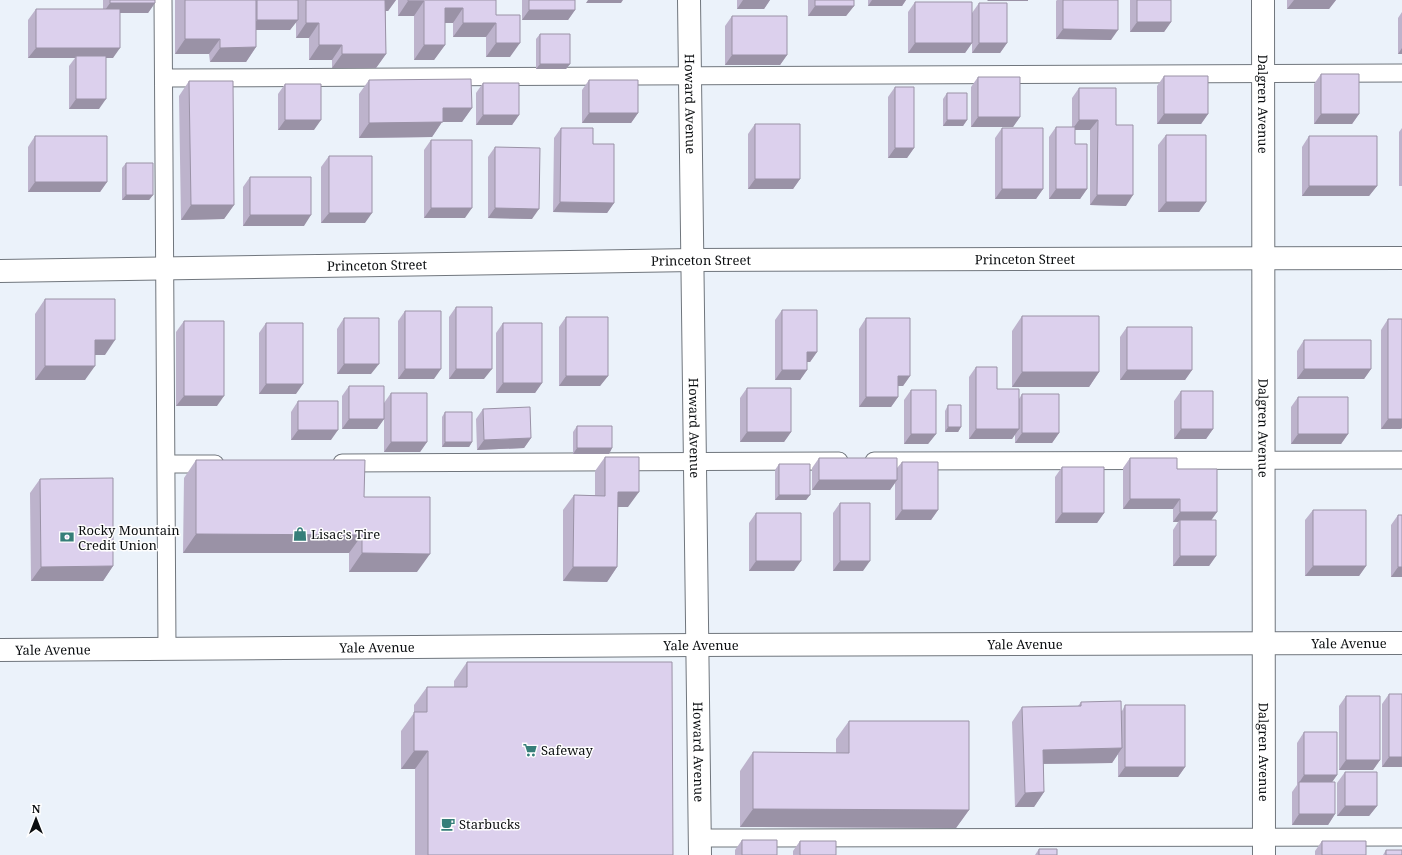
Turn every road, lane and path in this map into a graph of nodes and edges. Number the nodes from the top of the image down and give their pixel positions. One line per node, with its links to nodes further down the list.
1 (163, 0): 7 (lane)
2 (689, 0): 6 (street, Howard Avenue)
3 (1263, 0): 5 (street, Dalgren Avenue)
4 (1402, 72): 5 (lane)
5 (1263, 73): 6 (lane); 8 (street, Dalgren Avenue)
6 (690, 75): 7 (lane); 10 (street, Howard Avenue)
7 (164, 78): 11 (lane)
8 (1264, 258): 9 (street, Princeton Street); 10 (street, Princeton Street); 13 (street, Dalgren Avenue)
9 (1402, 258)
10 (693, 260): 11 (street, Princeton Street); 15 (street, Howard Avenue)
11 (165, 268): 12 (street, Princeton Street); 17 (lane)
12 (0, 271)
13 (1264, 460): 14 (lane); 15 (lane); 19 (street, Dalgren Avenue)
14 (1402, 460)
15 (695, 461): 16 (lane); 21 (street, Howard Avenue)
16 (324, 463)
17 (166, 464): 18 (lane); 22 (lane)
18 (229, 464)
19 (1264, 643): 20 (street, Yale Avenue); 21 (street, Yale Avenue); 26 (street, Dalgren Avenue)
20 (1402, 643)
21 (697, 645): 22 (street, Yale Avenue); 25 (street, Howard Avenue)
22 (167, 648): 23 (street, Yale Avenue)
23 (0, 650)
24 (1402, 838): 26 (lane)
25 (700, 846): 26 (lane)
26 (1264, 847)

